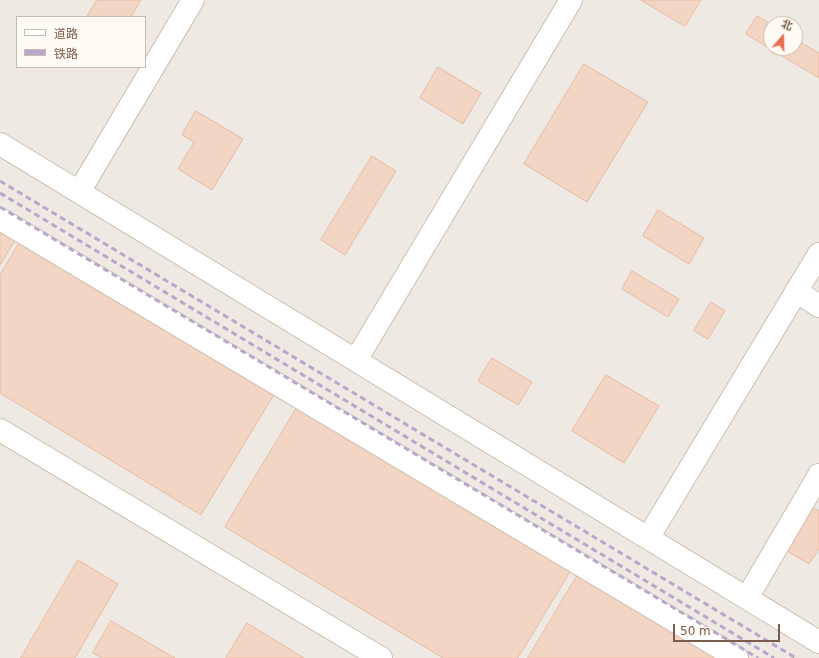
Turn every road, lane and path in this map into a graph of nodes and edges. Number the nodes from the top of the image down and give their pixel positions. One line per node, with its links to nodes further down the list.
1 (193, 0): 4 (street)
2 (571, 0): 9 (street)
3 (0, 144): 4 (street)
4 (79, 192): 9 (street)
5 (0, 218): 16 (street)
6 (819, 254): 7 (street)
7 (796, 291): 8 (street); 12 (street)
8 (819, 306)
9 (356, 360): 12 (street)
10 (0, 430): 15 (street)
11 (819, 475): 13 (street)
12 (648, 538): 13 (street)
13 (746, 598): 14 (street)
14 (819, 642)
15 (381, 658)
16 (737, 658)

